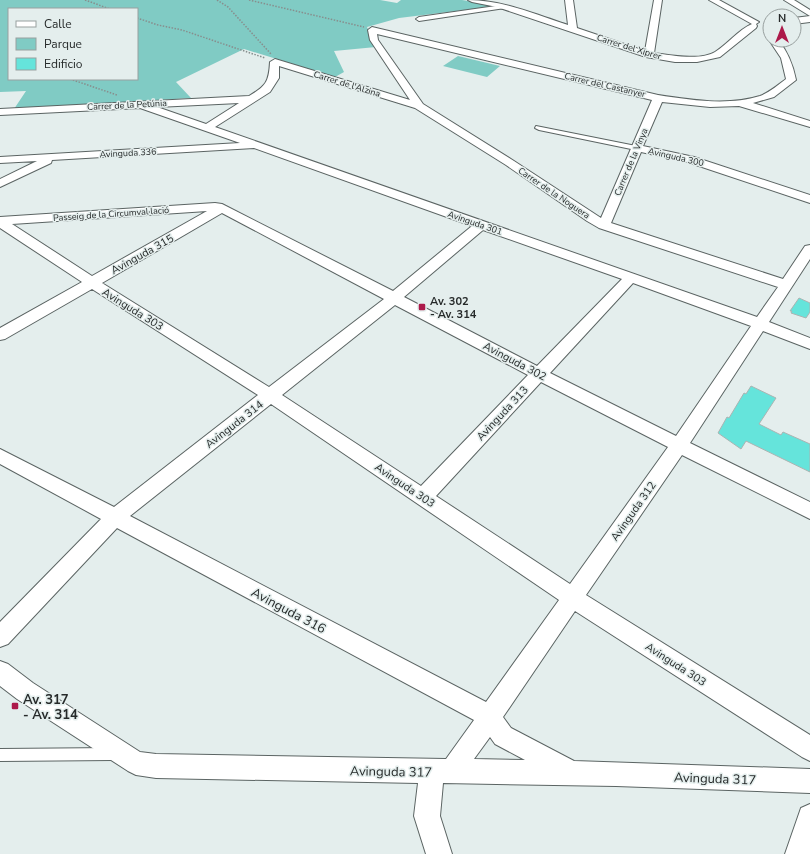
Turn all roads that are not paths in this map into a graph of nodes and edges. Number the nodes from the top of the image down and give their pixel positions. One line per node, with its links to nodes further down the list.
1 (472, 0): 6 (street, Carrer del Xiprer)
2 (569, 0): 11 (street)
3 (658, 0): 13 (street)
4 (714, 0): 9 (street)
5 (788, 0): 7 (street)
6 (501, 6): 8 (street); 11 (street, Carrer del Xiprer)
7 (810, 14)
8 (419, 19)
9 (761, 28): 13 (street, Carrer del Xiprer)
10 (372, 30): 14 (street, Carrer del Castanyer); 18 (street, Carrer de la Noguera)
11 (573, 30): 13 (street, Carrer del Xiprer)
12 (780, 48): 16 (street, Carrer del Castanyer)
13 (649, 55)
14 (658, 98): 16 (street, Carrer del Castanyer); 24 (street, Carrer de la Vinya)
15 (253, 99): 17 (street, Carrer de la Petúnia); 18 (street, Carrer de l'Alzina); 21 (street)
16 (739, 103): 20 (street)
17 (140, 104): 19 (street, Carrer de la Petúnia); 21 (street, Avinguda 301)
18 (419, 106): 32 (street, Carrer de la Noguera)
19 (0, 112)
20 (810, 124)
21 (208, 128): 23 (street, Avinguda 301)
22 (539, 128): 24 (street, Avinguda 300)
23 (256, 145): 25 (street, Avinguda 336); 31 (street, Avinguda 301)
24 (636, 148): 28 (street, Avinguda 300); 32 (street, Carrer de la Vinya)
25 (55, 157): 26 (street, Avinguda 336); 27 (street)
26 (0, 160)
27 (0, 183)
28 (810, 199)
29 (222, 208): 30 (street, Passeig de la Circumval·lació); 35 (street, Avinguda 315); 37 (street, Avinguda 302)
30 (0, 221): 35 (street, Avinguda 303)
31 (481, 225): 34 (street, Avinguda 301); 37 (street, Avinguda 314)
32 (604, 225): 36 (street, Carrer de la Noguera)
33 (810, 248): 36 (street, Avinguda 312)
34 (631, 277): 38 (street, Avinguda 301); 41 (street, Avinguda 313)
35 (92, 282): 39 (street, Avinguda 315); 42 (street, Avinguda 303)
36 (786, 285): 38 (street, Avinguda 312)
37 (395, 297): 41 (street, Avinguda 302); 42 (street, Avinguda 314)
38 (760, 324): 40 (street, Avinguda 301); 43 (street, Avinguda 312)
39 (0, 335)
40 (810, 344)
41 (539, 374): 43 (street, Avinguda 302); 45 (street, Avinguda 313)
42 (270, 395): 45 (street, Avinguda 303); 47 (street, Avinguda 314)
43 (680, 444): 46 (street, Avinguda 302); 48 (street, Avinguda 312)
44 (0, 456): 47 (street, Avinguda 316)
45 (423, 497): 48 (street, Avinguda 303)
46 (810, 511)
47 (115, 517): 49 (street, Avinguda 314); 51 (street, Avinguda 316)
48 (573, 598): 51 (street, Avinguda 312); 52 (street, Avinguda 303)
49 (0, 637)
50 (0, 672): 54 (street, Avinguda 317)
51 (489, 716): 55 (street, Avinguda 312); 56 (street, Avinguda 316)
52 (810, 749)
53 (0, 754): 54 (lane)
54 (122, 754): 55 (street, Avinguda 317)
55 (442, 771): 56 (street, Avinguda 317); 59 (street)
56 (570, 773): 57 (street, Avinguda 317)
57 (810, 781)
58 (810, 817): 60 (street)
59 (439, 854)
60 (798, 854)

